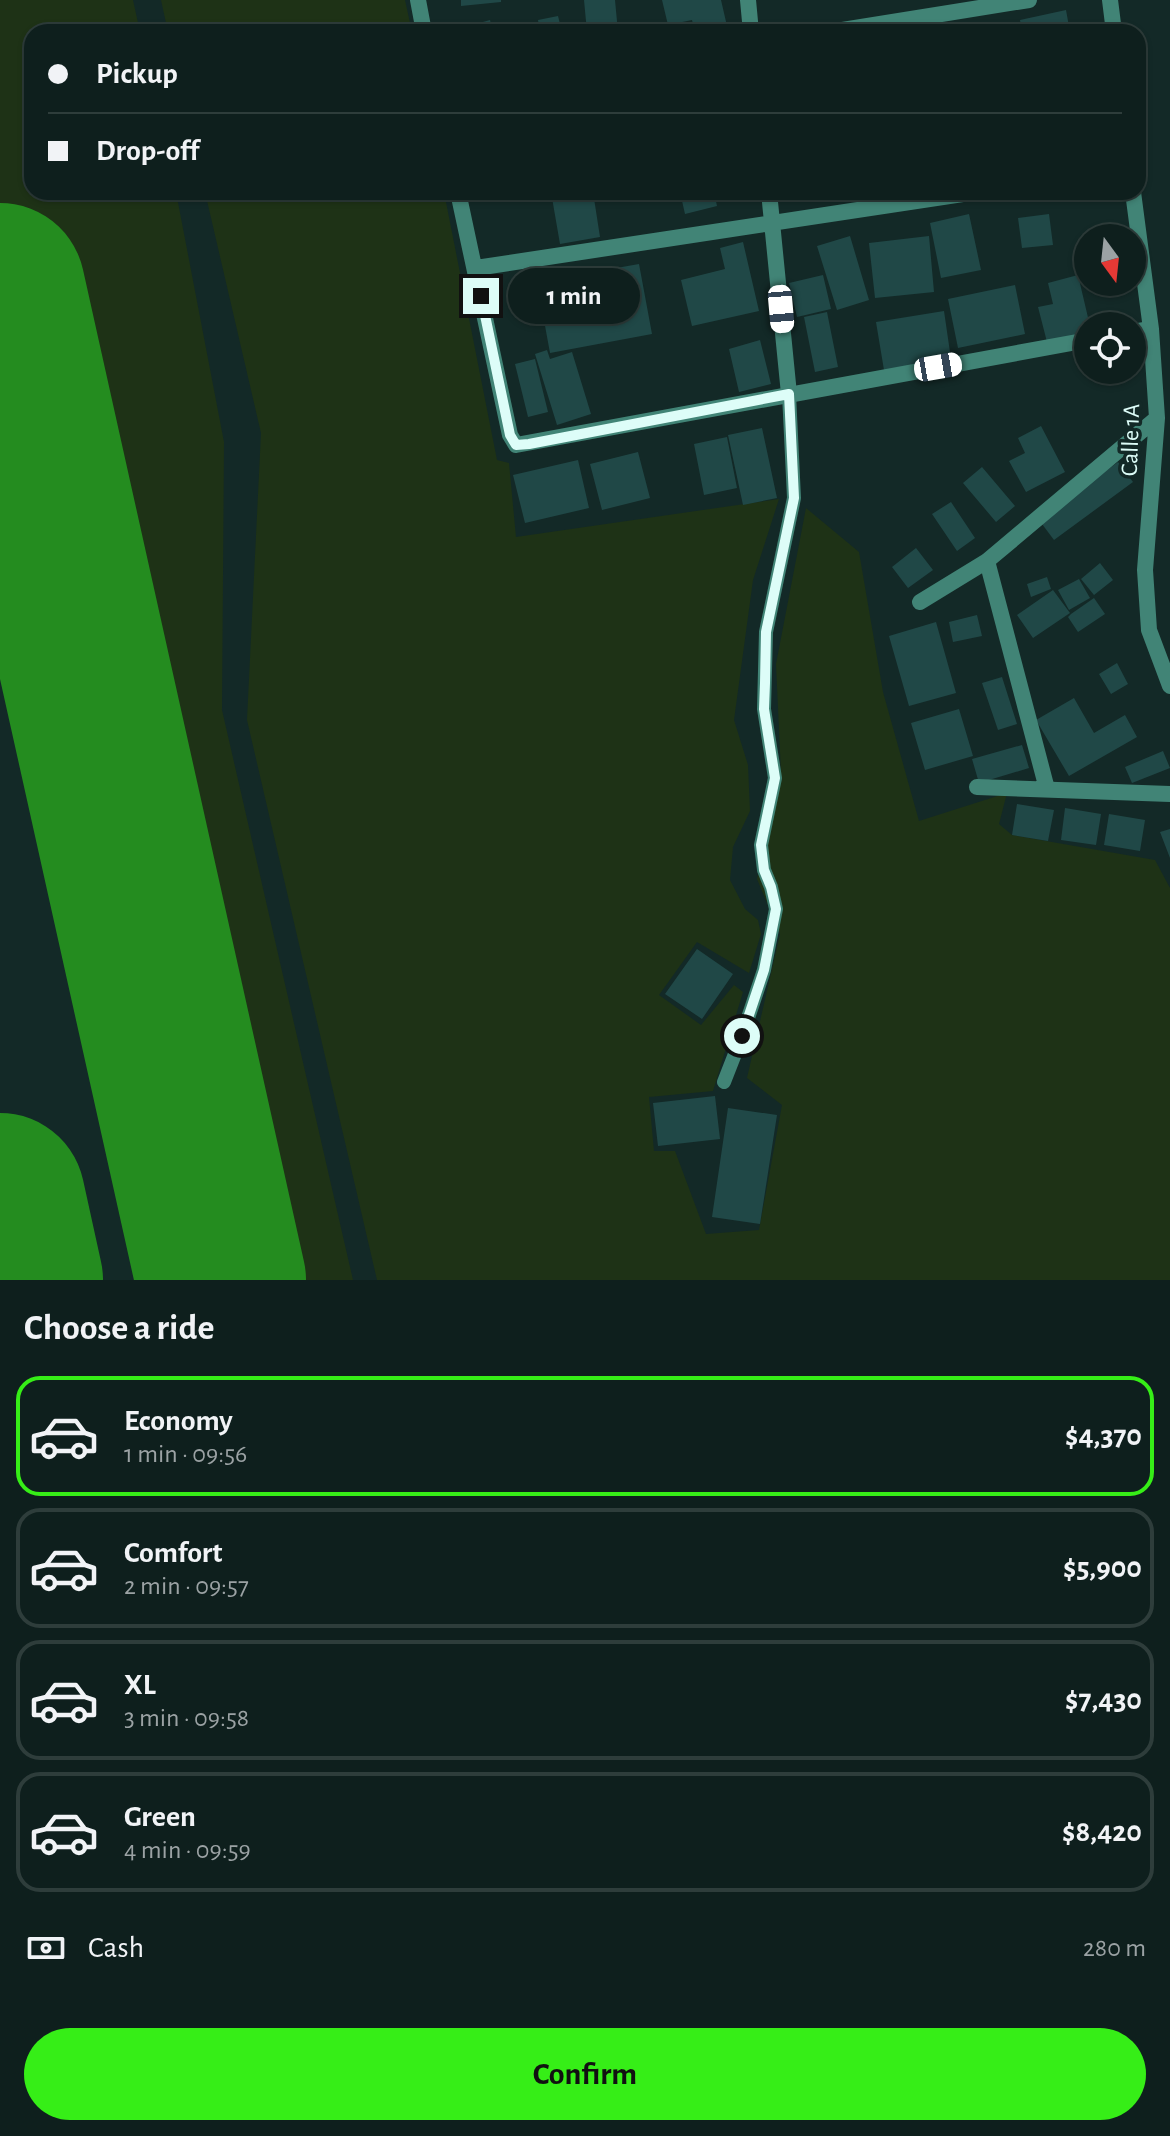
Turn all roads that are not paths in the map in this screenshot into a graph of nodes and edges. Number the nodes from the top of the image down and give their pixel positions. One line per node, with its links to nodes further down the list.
1 (418, 0): 5 (street)
2 (748, 0): 6 (street)
3 (1029, 0): 7 (street)
4 (1110, 0): 8 (street)
5 (422, 24)
6 (750, 24)
7 (880, 24)
8 (1113, 24)
9 (460, 200): 14 (street)
10 (770, 200): 13 (street)
11 (924, 200): 13 (street)
12 (1134, 200): 15 (street, Calle 1A)
13 (773, 223): 14 (street); 18 (street)
14 (476, 268): 18 (street)
15 (1151, 329): 16 (street); 19 (street, Calle 1A)
16 (1146, 330)
17 (1074, 343): 18 (street)
18 (789, 394): 26 (lane)
19 (1157, 418): 20 (street); 22 (street, Calle 1A)
20 (987, 561): 21 (street); 24 (street)
21 (920, 602)
22 (1170, 686)
23 (977, 787): 24 (street)
24 (1047, 789): 25 (street)
25 (1170, 794)
26 (724, 1082)

